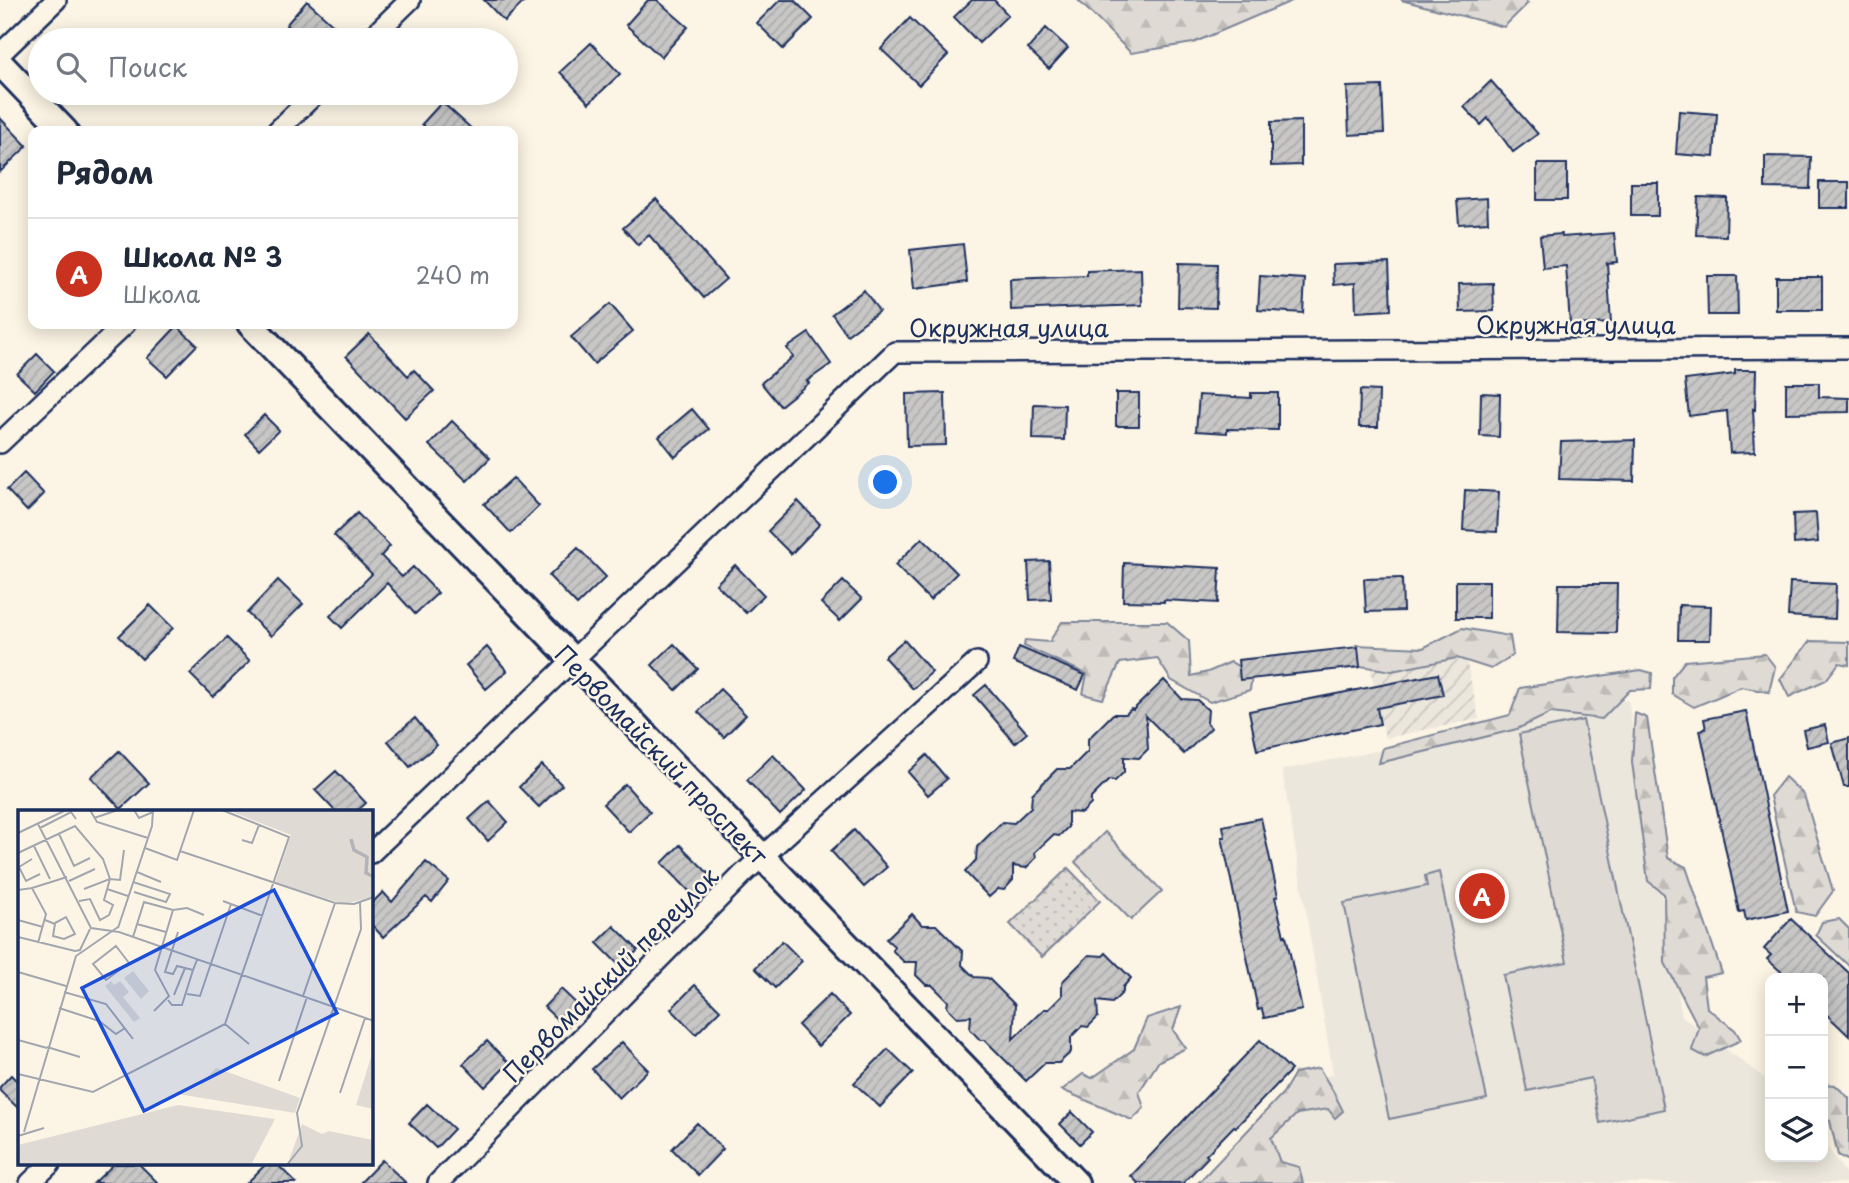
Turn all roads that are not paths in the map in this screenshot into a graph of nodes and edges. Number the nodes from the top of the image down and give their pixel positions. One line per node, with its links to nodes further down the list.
1 (56, 0): 4 (street)
2 (410, 0): 3 (street)
3 (381, 28)
4 (0, 54)
5 (0, 63): 6 (street)
6 (28, 92)
7 (40, 105): 9 (street)
8 (304, 105): 10 (street)
9 (60, 126)
10 (282, 126)
11 (120, 329): 14 (street)
12 (255, 329): 15 (street, Первомайский проспект)
13 (1849, 348): 15 (street, Окружная улица)
14 (0, 443)
15 (572, 661): 17 (street, Окружная улица); 18 (street, Первомайский проспект)
16 (977, 662): 18 (street, Первомайский переулок)
17 (373, 851)
18 (761, 857): 21 (street, Первомайский переулок); 22 (street, Первомайский проспект)
19 (48, 1166): 20 (street)
20 (30, 1183)
21 (438, 1183)
22 (1076, 1183)

